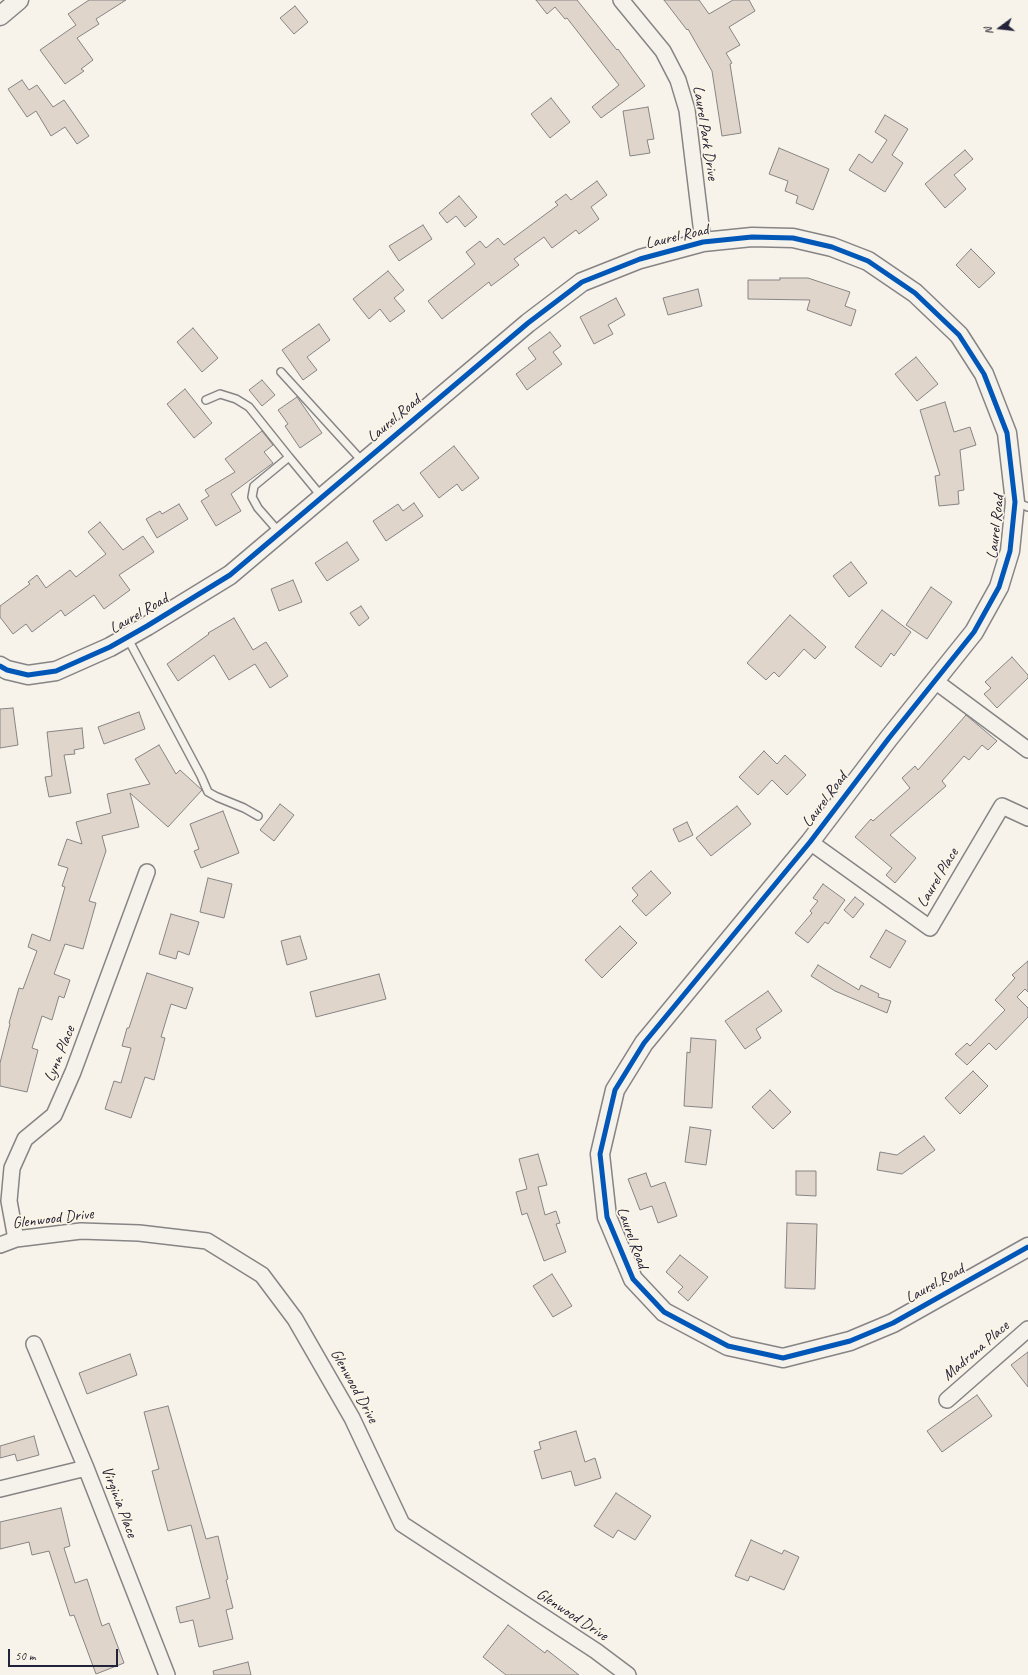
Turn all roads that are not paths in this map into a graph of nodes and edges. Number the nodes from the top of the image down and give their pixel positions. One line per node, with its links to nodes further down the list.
1 (19, 0): 3 (street)
2 (621, 0): 4 (street, Laurel Park Drive)
3 (0, 16)
4 (703, 242): 8 (street, Laurel Road); 10 (street, Laurel Road)
5 (281, 372): 8 (lane)
6 (206, 400): 7 (lane)
7 (289, 457): 9 (lane); 11 (lane)
8 (363, 462): 9 (street, Laurel Road)
9 (323, 497): 11 (street, Laurel Road)
10 (1022, 504): 14 (street, Laurel Road)
11 (280, 533): 12 (street, Laurel Road)
12 (126, 637): 13 (street, Laurel Road); 16 (lane)
13 (0, 666)
14 (935, 681): 15 (street); 18 (street, Laurel Road)
15 (1028, 750)
16 (258, 816)
17 (1028, 818): 18 (street, Laurel Place)
18 (810, 842): 22 (street, Laurel Road)
19 (147, 872): 20 (street, Lynn Place)
20 (16, 1239): 21 (street, Glenwood Drive); 29 (street, Glenwood Drive)
21 (0, 1245)
22 (1028, 1247)
23 (1028, 1329): 25 (street, Madrona Place)
24 (34, 1344): 26 (street, Virginia Place)
25 (947, 1400)
26 (86, 1468): 27 (street); 28 (street, Virginia Place)
27 (0, 1489)
28 (167, 1675)
29 (628, 1675)

